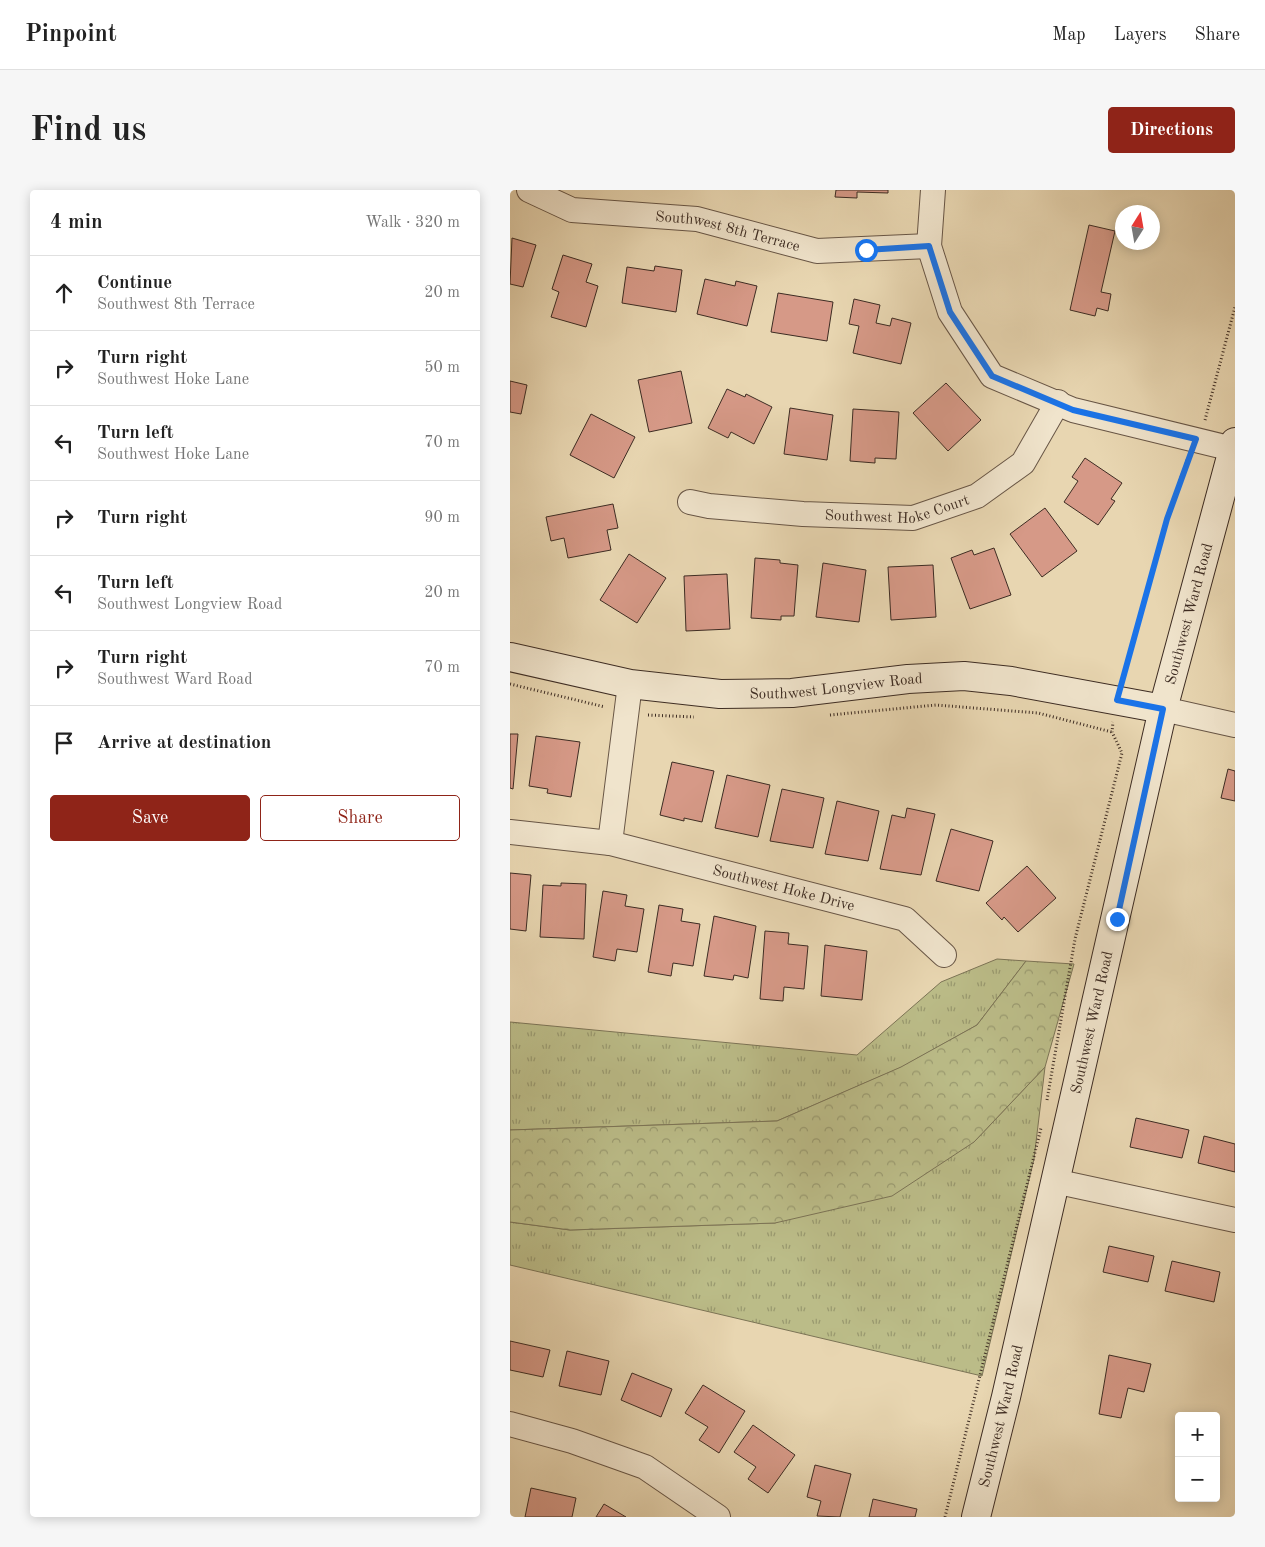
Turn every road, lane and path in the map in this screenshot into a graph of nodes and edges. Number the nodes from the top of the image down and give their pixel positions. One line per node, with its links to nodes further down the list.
1 (529, 190): 3 (street, Southwest 8th Terrace)
2 (933, 190): 3 (street)
3 (929, 246): 5 (street)
4 (1235, 307): 6 (path)
5 (1058, 402): 6 (street); 8 (street, Southwest Hoke Court)
6 (1196, 439): 7 (street); 11 (path)
7 (1234, 445): 12 (main road, Southwest Ward Road)
8 (690, 502)
9 (510, 657): 10 (main road, Southwest Longview Road)
10 (630, 684): 11 (main road, Southwest Longview Road); 15 (street)
11 (1117, 700): 12 (main road, Southwest Longview Road); 17 (path)
12 (1163, 709): 13 (street); 19 (main road, Southwest Ward Road)
13 (1235, 725)
14 (510, 832): 15 (street, Southwest Hoke Drive)
15 (610, 843): 16 (street, Southwest Hoke Drive)
16 (944, 955)
17 (1046, 1105)
18 (1042, 1124): 23 (path)
19 (1054, 1181): 20 (street); 24 (main road, Southwest Ward Road)
20 (1235, 1220)
21 (510, 1424): 22 (street)
22 (718, 1517)
23 (945, 1517)
24 (976, 1517)

